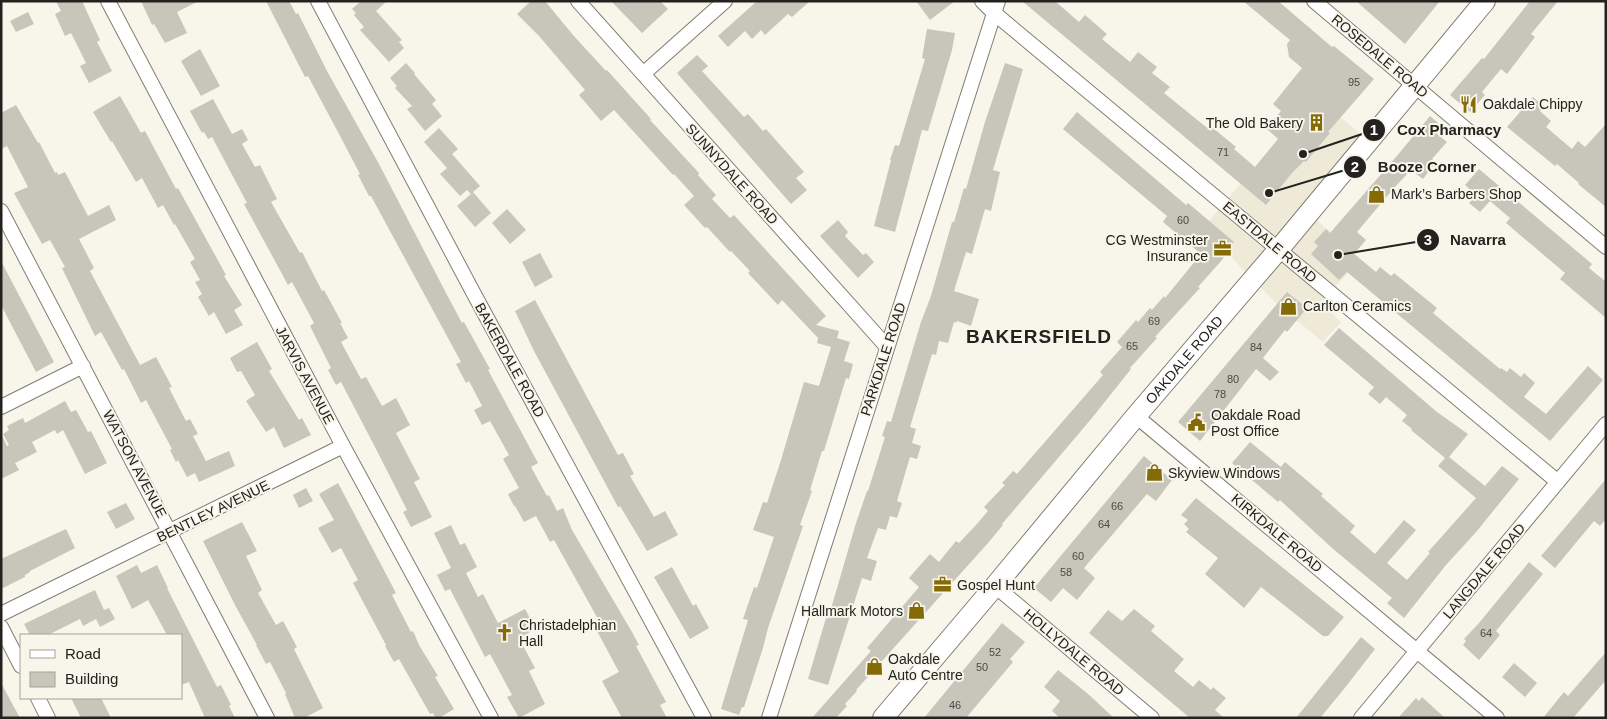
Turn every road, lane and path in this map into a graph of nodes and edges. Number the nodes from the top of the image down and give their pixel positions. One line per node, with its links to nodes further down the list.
1 (108, 1): 19 (street, JARVIS AVENUE)
2 (318, 1): 31 (street, BAKERDALE ROAD)
3 (578, 1): 9 (street, SUNNYDALE ROAD)
4 (725, 1): 9 (street)
5 (982, 1): 8 (street, EASTDALE ROAD)
6 (1314, 1): 10 (street, ROSEDALE ROAD)
7 (1485, 1): 10 (street, OAKDALE ROAD)
8 (996, 7): 13 (street, EASTDALE ROAD); 14 (street, PARKDALE ROAD)
9 (643, 74): 14 (street, SUNNYDALE ROAD)
10 (1414, 85): 12 (street, ROSEDALE ROAD); 13 (street, OAKDALE ROAD)
11 (1, 211): 15 (street, WATSON AVENUE)
12 (1606, 247)
13 (1279, 249): 17 (street, OAKDALE ROAD); 20 (street, EASTDALE ROAD)
14 (887, 347): 32 (street, PARKDALE ROAD)
15 (83, 366): 16 (street); 21 (street, WATSON AVENUE)
16 (1, 407)
17 (1136, 416): 22 (street, OAKDALE ROAD); 25 (street, KIRKDALE ROAD)
18 (1606, 424): 20 (street, LANGDALE ROAD)
19 (343, 446): 21 (street, BENTLEY AVENUE); 30 (street, JARVIS AVENUE)
20 (1558, 482): 25 (street, LANGDALE ROAD)
21 (170, 532): 23 (street, BENTLEY AVENUE); 29 (street, WATSON AVENUE)
22 (995, 586): 33 (street, OAKDALE ROAD); 34 (street, HOLLYDALE ROAD)
23 (1, 614)
24 (1, 627): 26 (street)
25 (1418, 650): 35 (street, LANGDALE ROAD); 36 (street, KIRKDALE ROAD)
26 (20, 664)
27 (38, 699): 28 (street)
28 (48, 718)
29 (267, 718)
30 (491, 718)
31 (704, 718)
32 (769, 718)
33 (883, 718)
34 (1152, 718)
35 (1360, 718)
36 (1497, 718)

